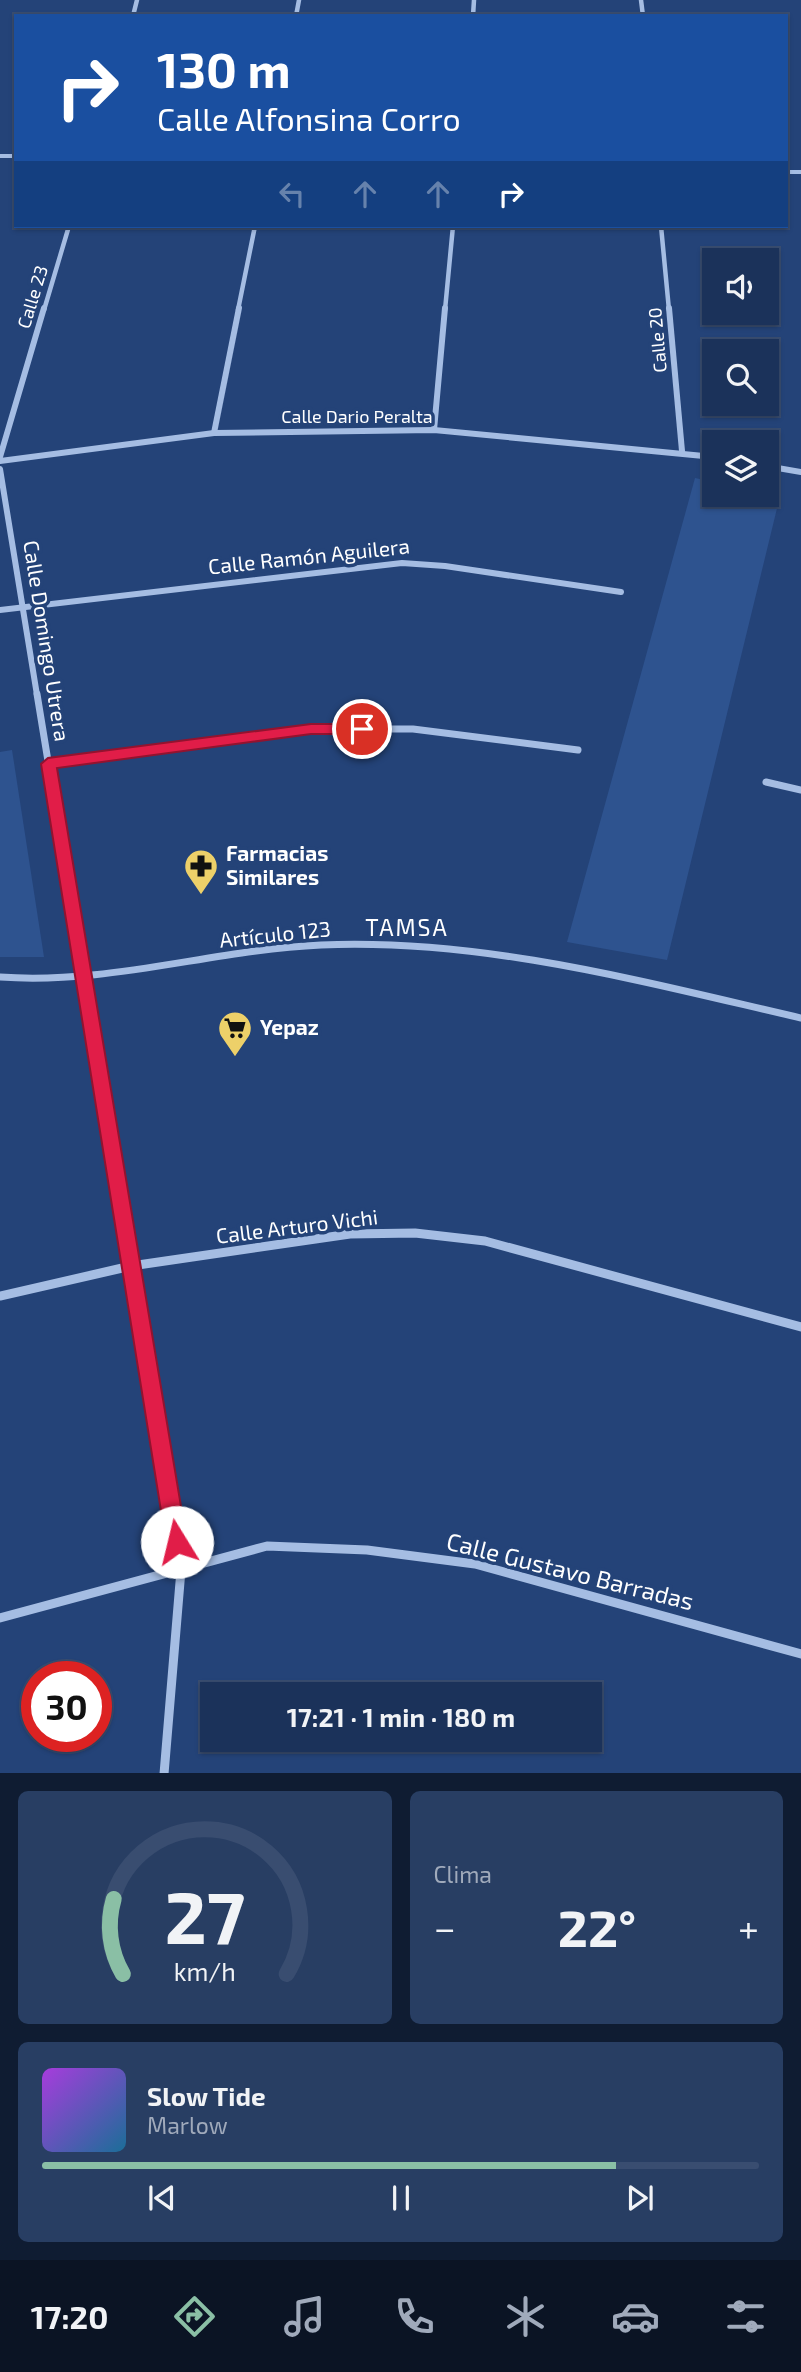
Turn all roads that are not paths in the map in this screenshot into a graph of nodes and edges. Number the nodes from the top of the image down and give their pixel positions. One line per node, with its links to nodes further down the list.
1 (68, 228): 9 (street, Calle 23)
2 (255, 228): 6 (street)
3 (453, 228): 5 (street)
4 (662, 228): 7 (street, Calle 20)
5 (434, 430): 6 (street, Calle Dario Peralta); 7 (street, Calle Dario Peralta)
6 (214, 433): 9 (street, Calle Dario Peralta)
7 (681, 451): 8 (street, Calle Dario Peralta)
8 (702, 455)
9 (0, 459)
10 (779, 468): 12 (street)
11 (0, 469): 14 (street, Calle Domingo Utrera)
12 (801, 472)
13 (621, 592): 14 (street, Calle Ramón Aguilera)
14 (23, 607): 15 (street, Calle Ramón Aguilera); 17 (street, Calle Domingo Utrera)
15 (0, 610)
16 (578, 750): 17 (street)
17 (48, 764): 20 (street, Calle Domingo Utrera)
18 (766, 782): 19 (street)
19 (801, 790)
20 (84, 976): 21 (street, Artículo 123); 22 (street, Artículo 123); 23 (street, Calle Domingo Utrera)
21 (0, 978)
22 (801, 1018)
23 (131, 1266): 24 (street, Calle Arturo Vichi); 25 (street, Calle Arturo Vichi); 26 (street, Calle Domingo Utrera)
24 (0, 1296)
25 (801, 1327)
26 (181, 1570): 27 (street, Calle Gustavo Barradas); 28 (street, Calle Gustavo Barradas); 29 (street, Calle Domingo Utrera)
27 (0, 1618)
28 (801, 1654)
29 (164, 1773)

